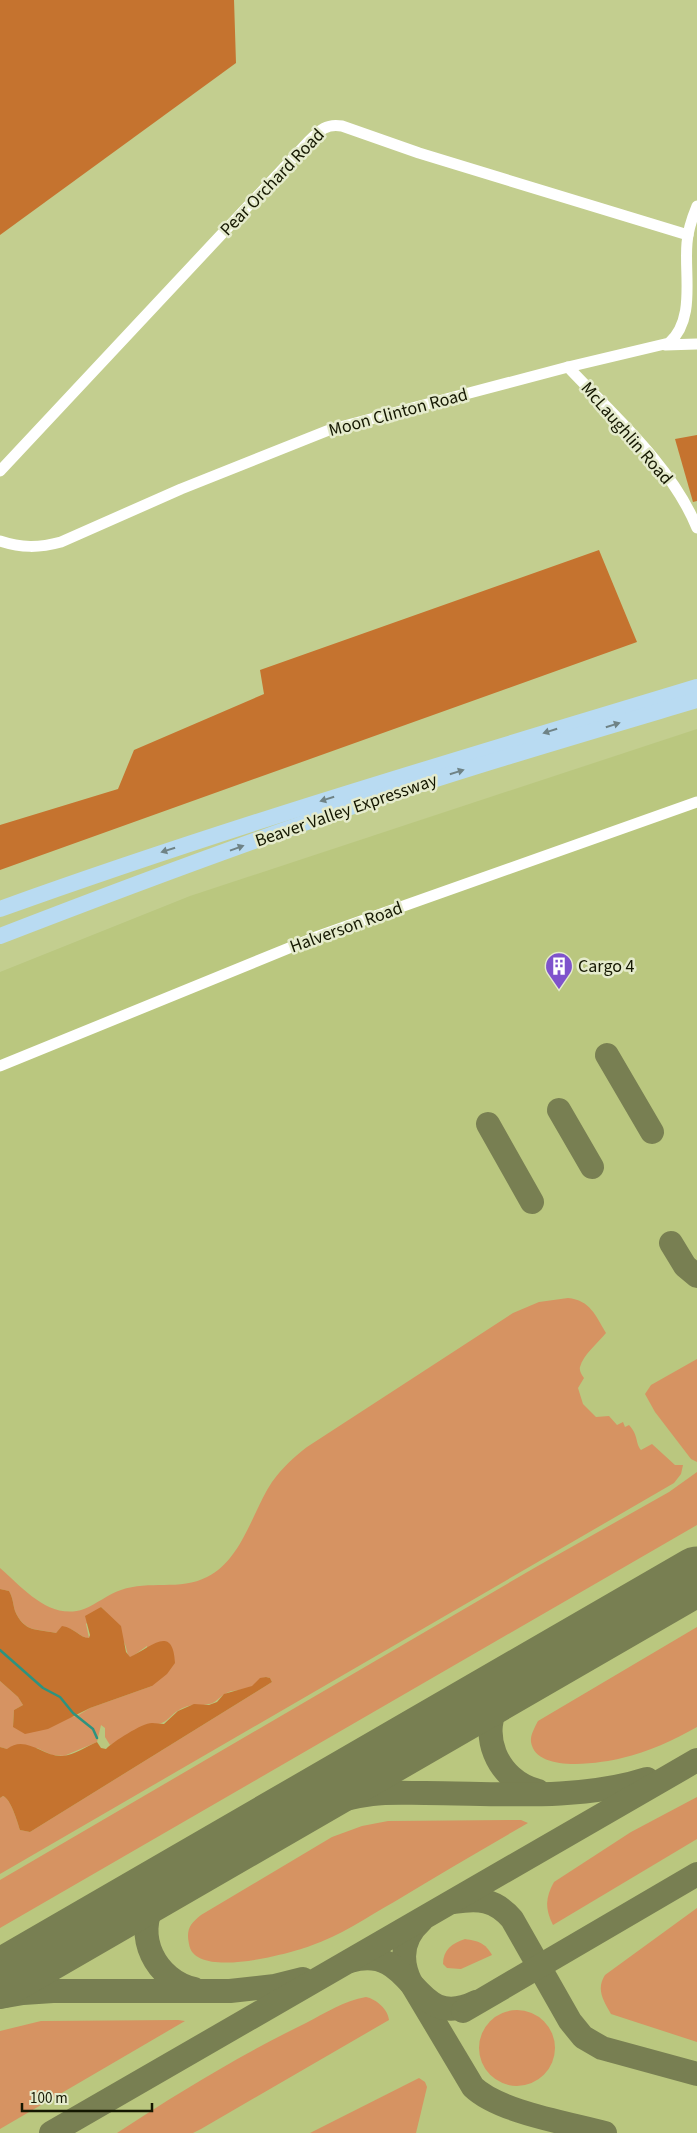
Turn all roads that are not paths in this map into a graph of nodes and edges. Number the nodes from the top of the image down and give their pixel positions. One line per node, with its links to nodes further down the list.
1 (697, 206): 2 (street)
2 (688, 235): 4 (street); 6 (street, Pear Orchard Road)
3 (697, 344): 4 (street, Moon Clinton Road)
4 (664, 345): 5 (street, Moon Clinton Road)
5 (568, 367): 7 (street, McLaughlin Road); 8 (street, Moon Clinton Road)
6 (0, 471)
7 (697, 528)
8 (0, 541)
9 (697, 687): 12 (highway, Beaver Valley Expressway, one-way to 12)
10 (697, 700): 13 (highway, Beaver Valley Expressway, one-way to 10)
11 (697, 802): 18 (street, Halverson Road)
12 (85, 878): 14 (highway); 15 (highway, Beaver Valley Expressway)
13 (122, 889): 16 (highway, Beaver Valley Expressway); 17 (highway)
14 (0, 902)
15 (0, 909)
16 (0, 936)
17 (0, 942)
18 (0, 1066)

